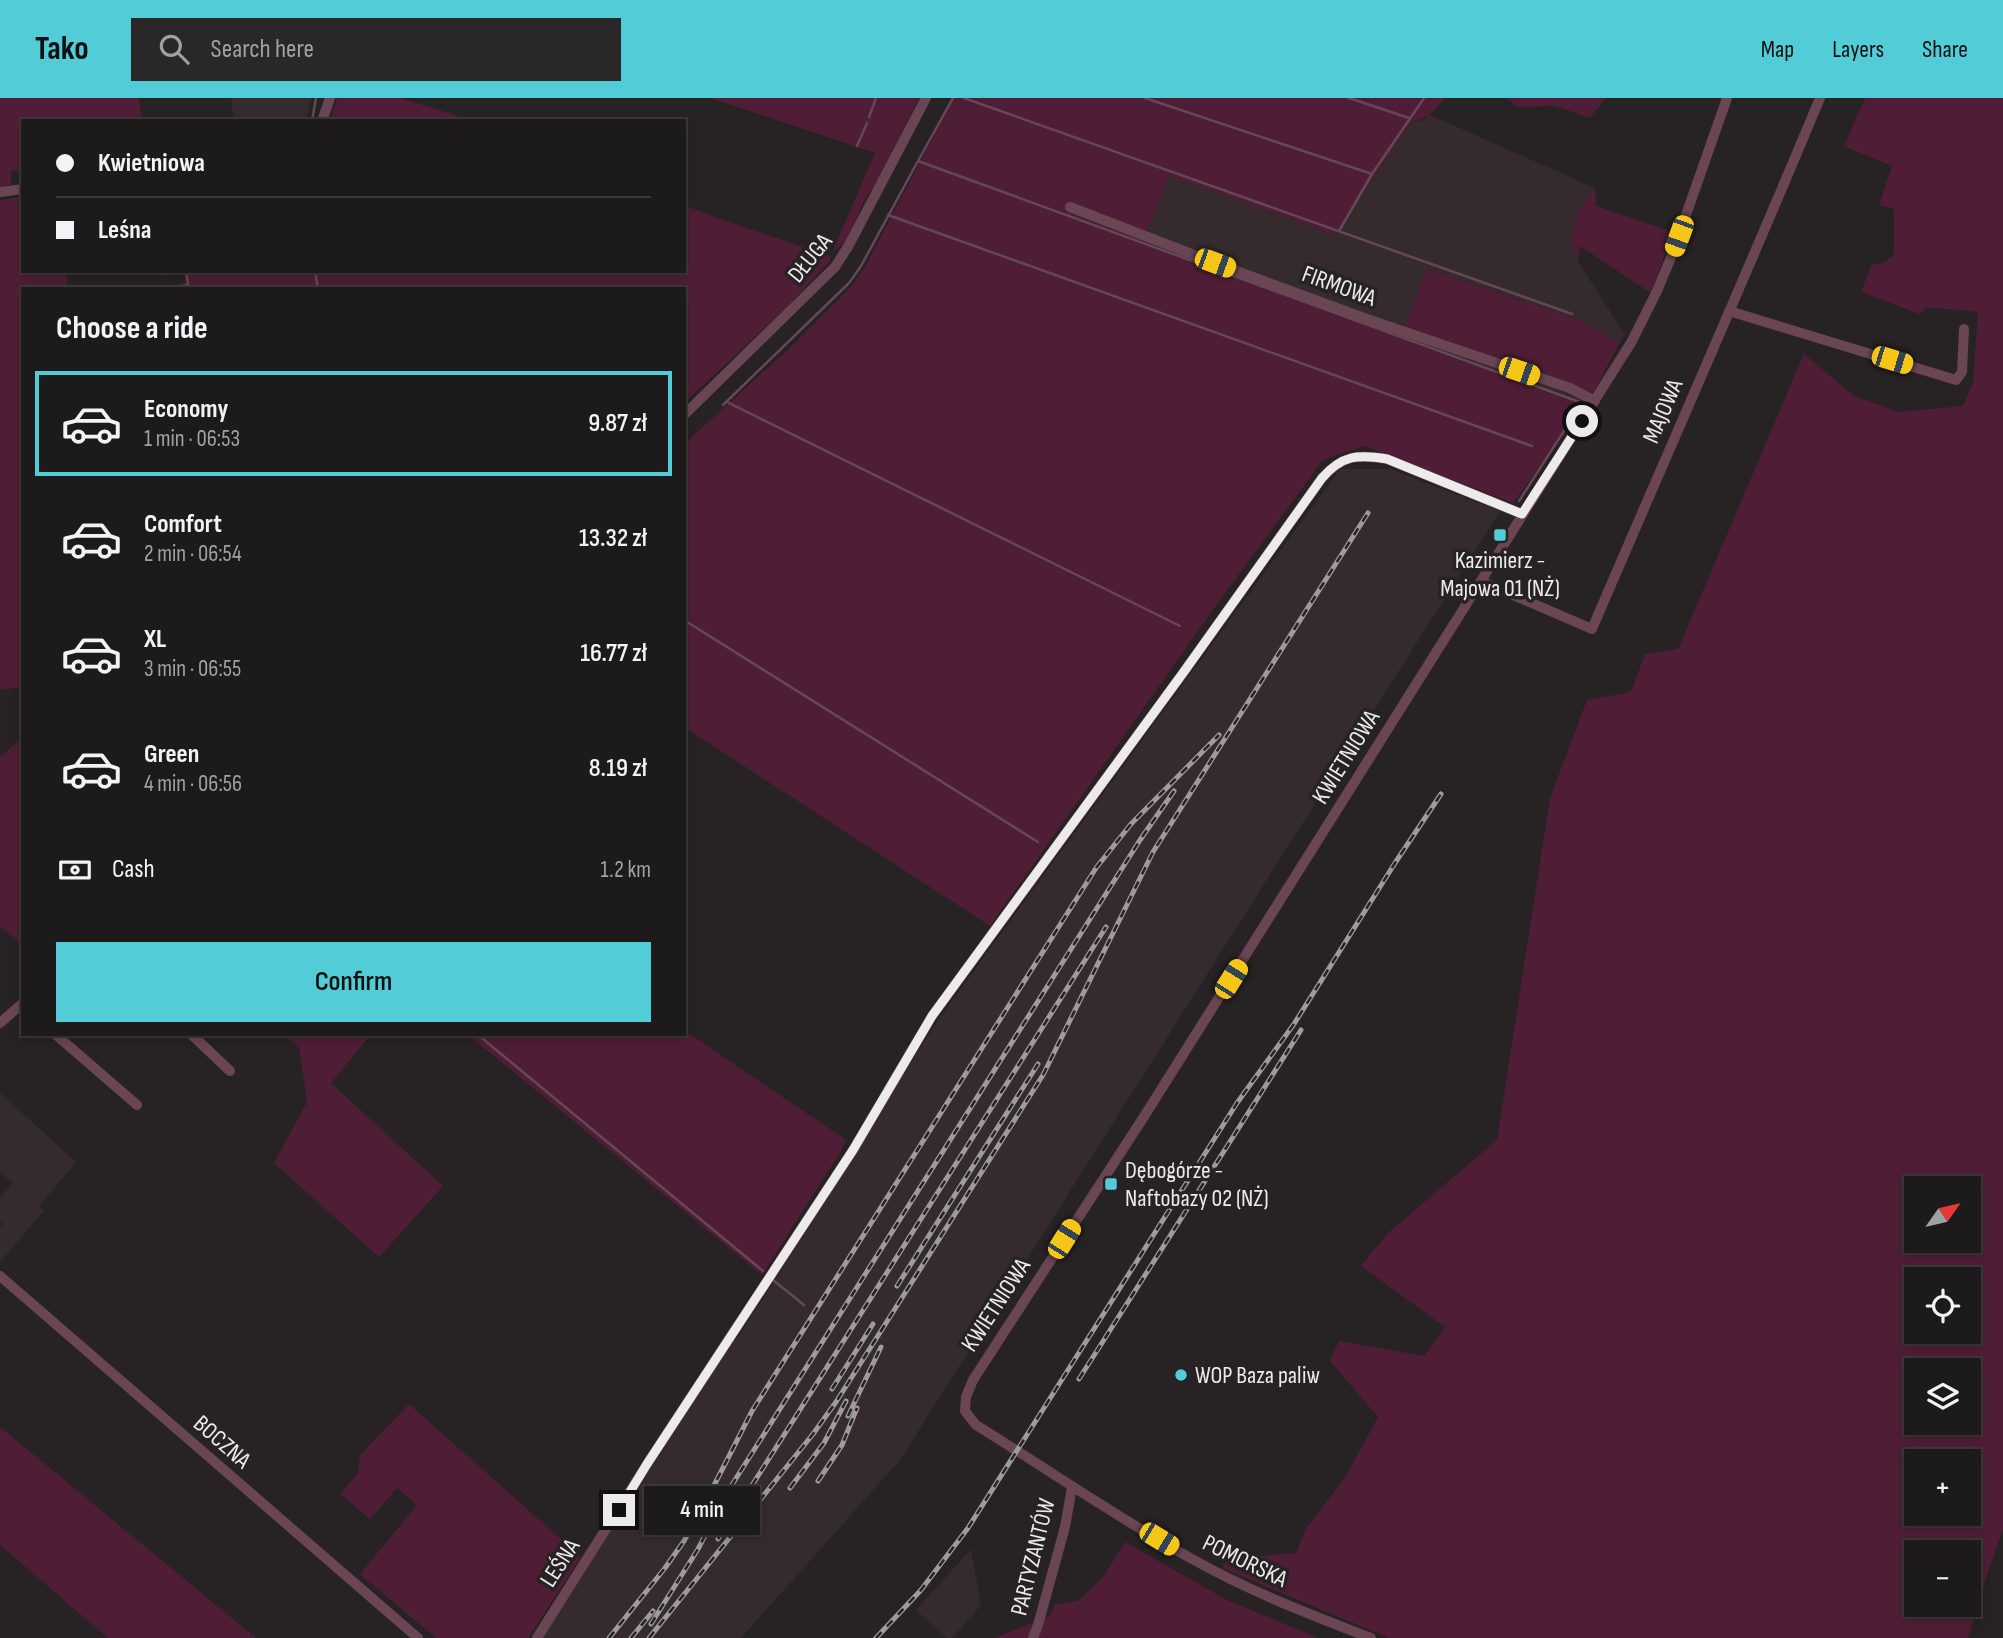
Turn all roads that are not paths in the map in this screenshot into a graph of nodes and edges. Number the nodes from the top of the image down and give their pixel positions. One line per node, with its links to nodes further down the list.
1 (330, 98): 5 (street)
2 (926, 98): 12 (street, DŁUGA)
3 (1727, 98): 11 (street, KWIETNIOWA)
4 (1820, 98): 9 (street, MAJOWA)
5 (323, 119)
6 (21, 189): 7 (street)
7 (0, 192)
8 (1070, 207): 11 (street, FIRMOWA)
9 (1729, 311): 10 (street); 14 (street, MAJOWA)
10 (1964, 329)
11 (1595, 401): 13 (street, KWIETNIOWA)
12 (686, 413)
13 (1522, 514): 14 (street, KWIETNIOWA); 25 (street, LEŚNA)
14 (1481, 581): 22 (street, KWIETNIOWA)
15 (21, 1005): 16 (street)
16 (0, 1023)
17 (57, 1036): 20 (street)
18 (193, 1036): 19 (street)
19 (230, 1071)
20 (137, 1105)
21 (0, 1276): 24 (street, BOCZNA)
22 (969, 1416): 23 (street, POMORSKA)
23 (1072, 1487): 26 (street, PARTYZANTÓW); 27 (street, POMORSKA)
24 (418, 1638)
25 (537, 1638)
26 (1033, 1638)
27 (1371, 1638)

